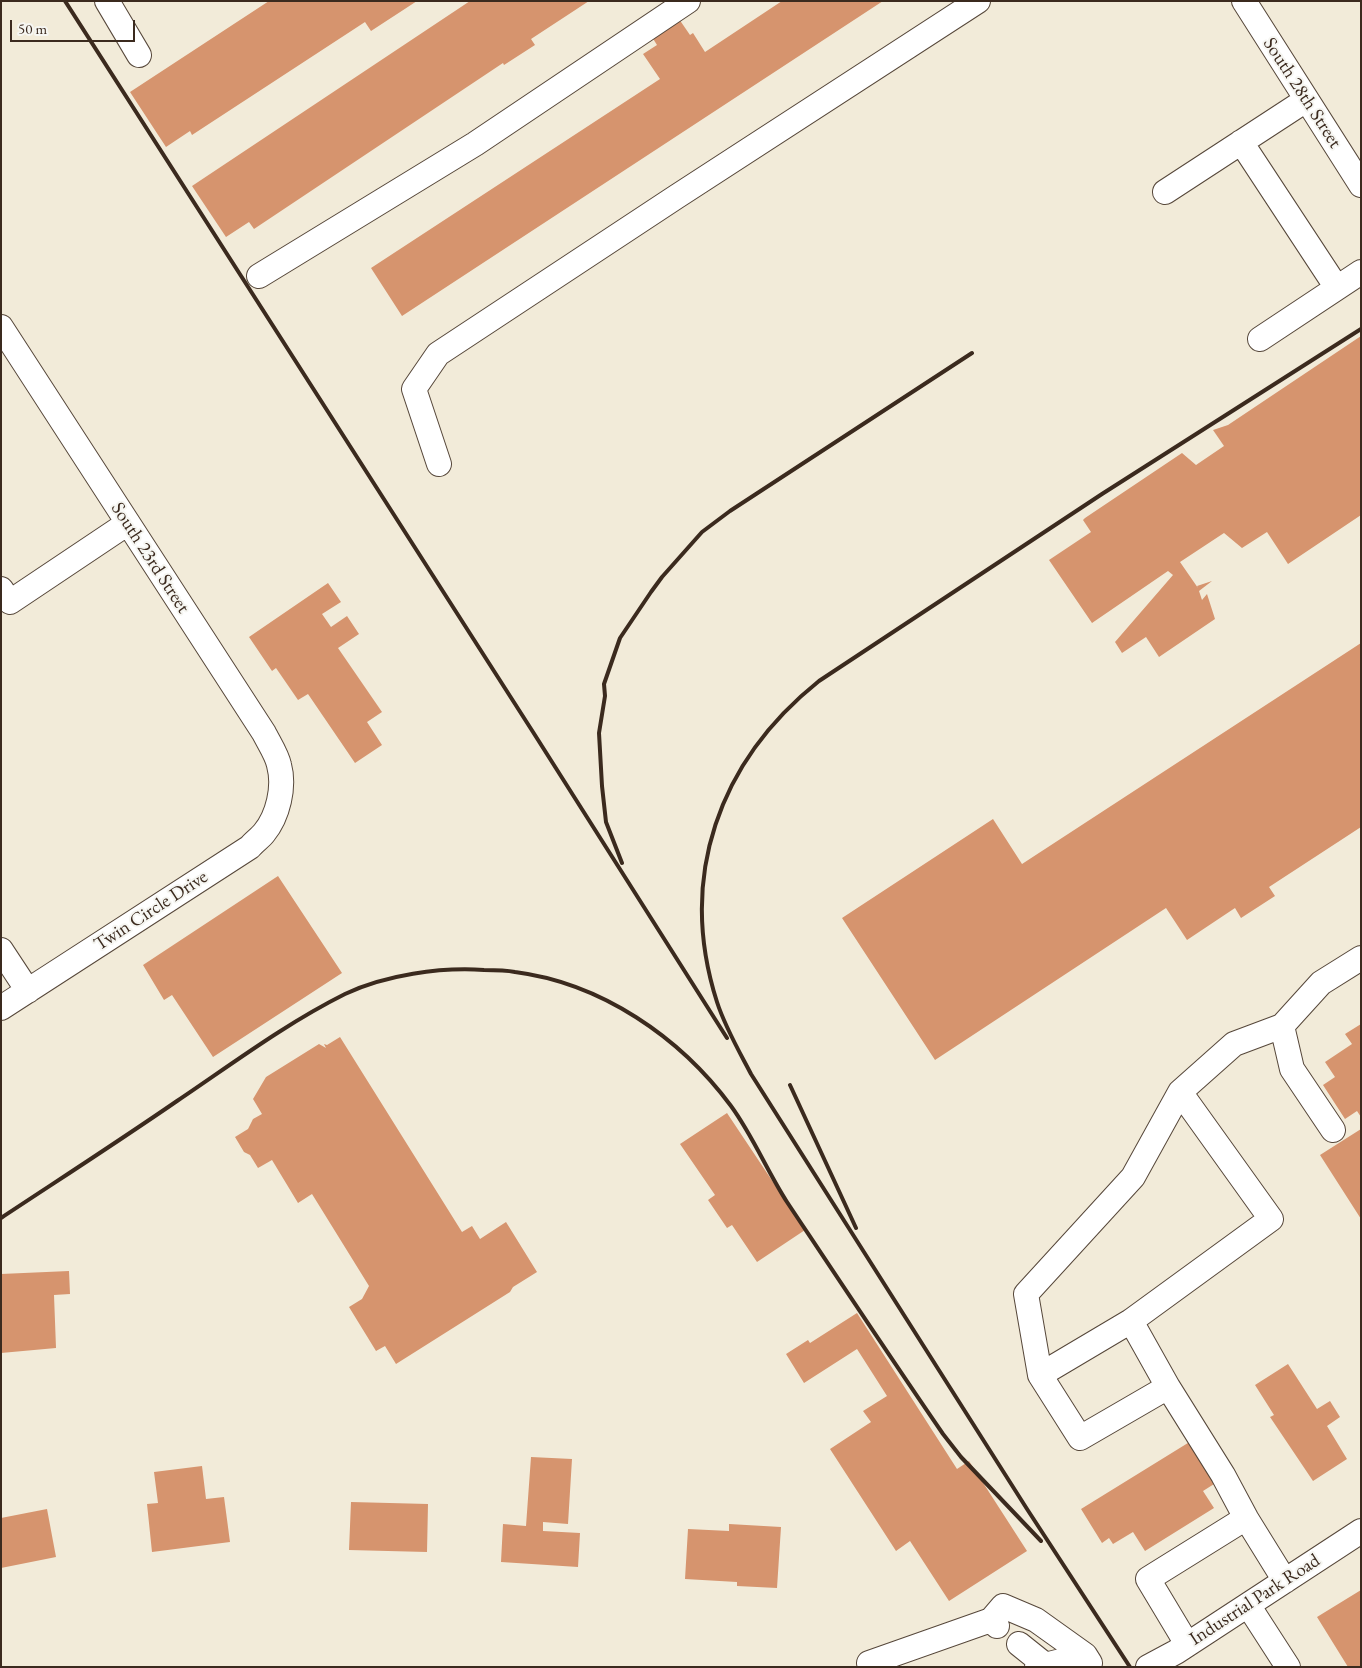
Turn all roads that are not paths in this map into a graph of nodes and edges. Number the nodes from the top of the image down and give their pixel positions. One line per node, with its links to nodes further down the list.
1 (106, 1): 5 (street)
2 (688, 1): 11 (street)
3 (978, 1): 15 (street)
4 (1244, 1): 6 (street, South 28th Street)
5 (139, 55)
6 (1306, 100): 7 (street); 8 (street, South 28th Street)
7 (1241, 142): 9 (street); 12 (street)
8 (1361, 185)
9 (1165, 192)
10 (1361, 272): 12 (street)
11 (259, 276)
12 (1337, 288): 14 (street)
13 (1, 327): 16 (street, South 23rd Street)
14 (1260, 339)
15 (439, 464)
16 (128, 523): 17 (street); 18 (street, South 23rd Street)
17 (4, 600)
18 (280, 795): 21 (street, Twin Circle Drive)
19 (1, 950): 21 (street)
20 (1361, 958): 23 (street)
21 (28, 991): 22 (street, Twin Circle Drive)
22 (1, 1008)
23 (1282, 1026): 24 (street); 25 (street)
24 (1180, 1092): 26 (street); 27 (street)
25 (1333, 1130)
26 (1131, 1321): 27 (street); 28 (street)
27 (1040, 1375): 28 (street)
28 (1168, 1387): 29 (street)
29 (1246, 1518): 31 (street); 34 (street)
30 (1361, 1531): 31 (street, Industrial Park Road)
31 (1285, 1581): 32 (street, Industrial Park Road)
32 (1248, 1605): 34 (street, Industrial Park Road); 39 (street)
33 (1019, 1644): 37 (street)
34 (1187, 1644): 38 (street, Industrial Park Road)
35 (1089, 1661): 36 (street); 37 (street)
36 (870, 1663)
37 (1041, 1665)
38 (1148, 1667)
39 (1288, 1667)

